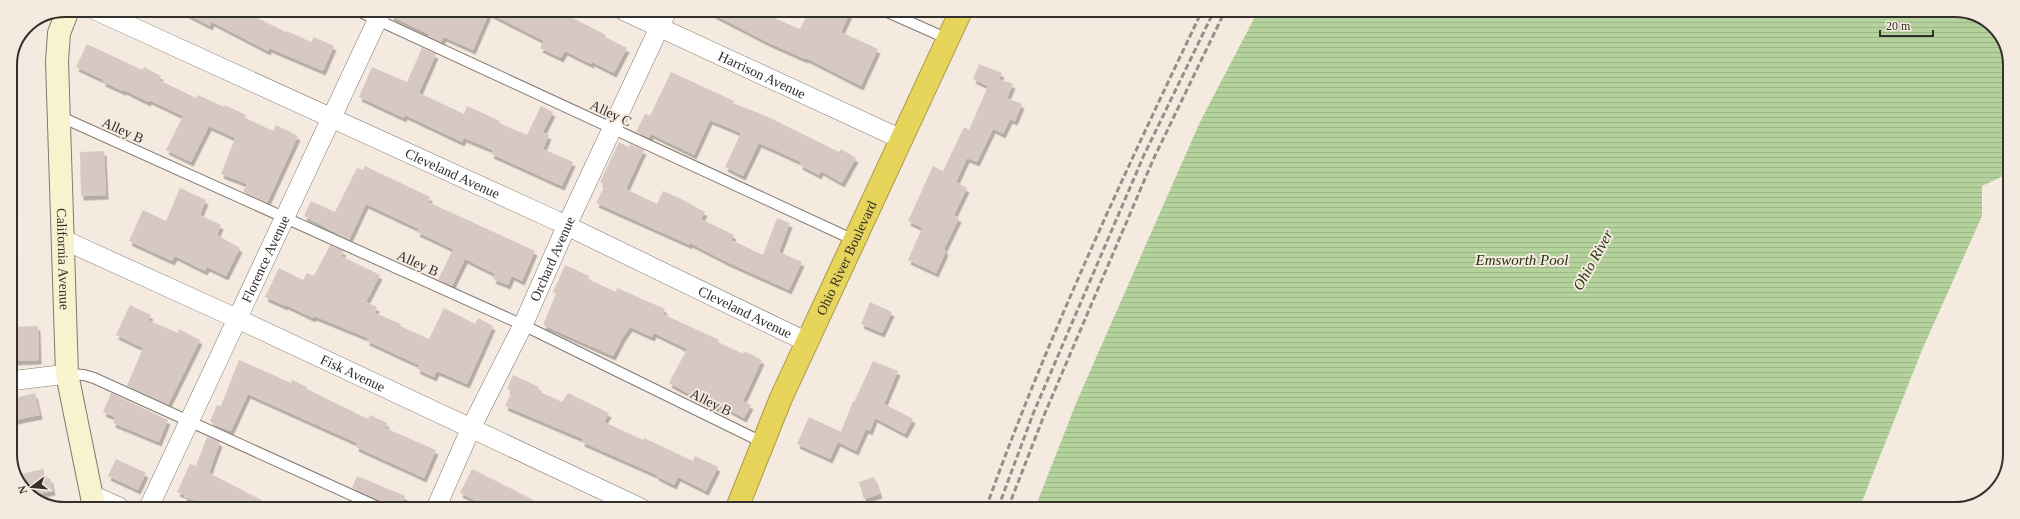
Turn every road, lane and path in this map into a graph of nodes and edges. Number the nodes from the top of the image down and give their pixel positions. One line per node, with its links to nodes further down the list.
1 (65, 17): 9 (street, California Avenue)
2 (111, 17): 10 (street, Cleveland Avenue)
3 (379, 17): 10 (street, Florence Avenue)
4 (384, 17): 11 (lane, Alley C)
5 (898, 17): 8 (lane)
6 (957, 17): 8 (highway, Ohio River Boulevard)
7 (663, 19): 11 (street, Orchard Avenue); 12 (street, Harrison Avenue)
8 (948, 39): 12 (highway, Ohio River Boulevard)
9 (60, 116): 13 (lane, Alley B); 15 (street, California Avenue)
10 (332, 117): 13 (street, Florence Avenue); 14 (street, Cleveland Avenue)
11 (612, 128): 14 (street, Orchard Avenue); 16 (lane, Alley C)
12 (901, 139): 16 (highway, Ohio River Boulevard)
13 (286, 219): 17 (street, Florence Avenue); 18 (lane, Alley B)
14 (566, 226): 18 (street, Orchard Avenue); 19 (street, Cleveland Avenue)
15 (64, 240): 17 (street, Fisk Avenue); 20 (street, California Avenue)
16 (854, 240): 19 (highway, Ohio River Boulevard)
17 (238, 319): 22 (street, Florence Avenue); 23 (street, Fisk Avenue)
18 (523, 326): 23 (street, Orchard Avenue); 24 (lane, Alley B)
19 (808, 342): 24 (highway, Ohio River Boulevard)
20 (67, 374): 21 (street); 22 (lane); 25 (street, California Avenue)
21 (17, 380)
22 (189, 422): 26 (street, Florence Avenue); 27 (lane)
23 (471, 428): 28 (street, Orchard Avenue); 29 (street, Fisk Avenue)
24 (762, 442): 30 (highway, Ohio River Boulevard)
25 (93, 501)
26 (151, 502)
27 (365, 502)
28 (439, 502)
29 (628, 502)
30 (738, 502)

